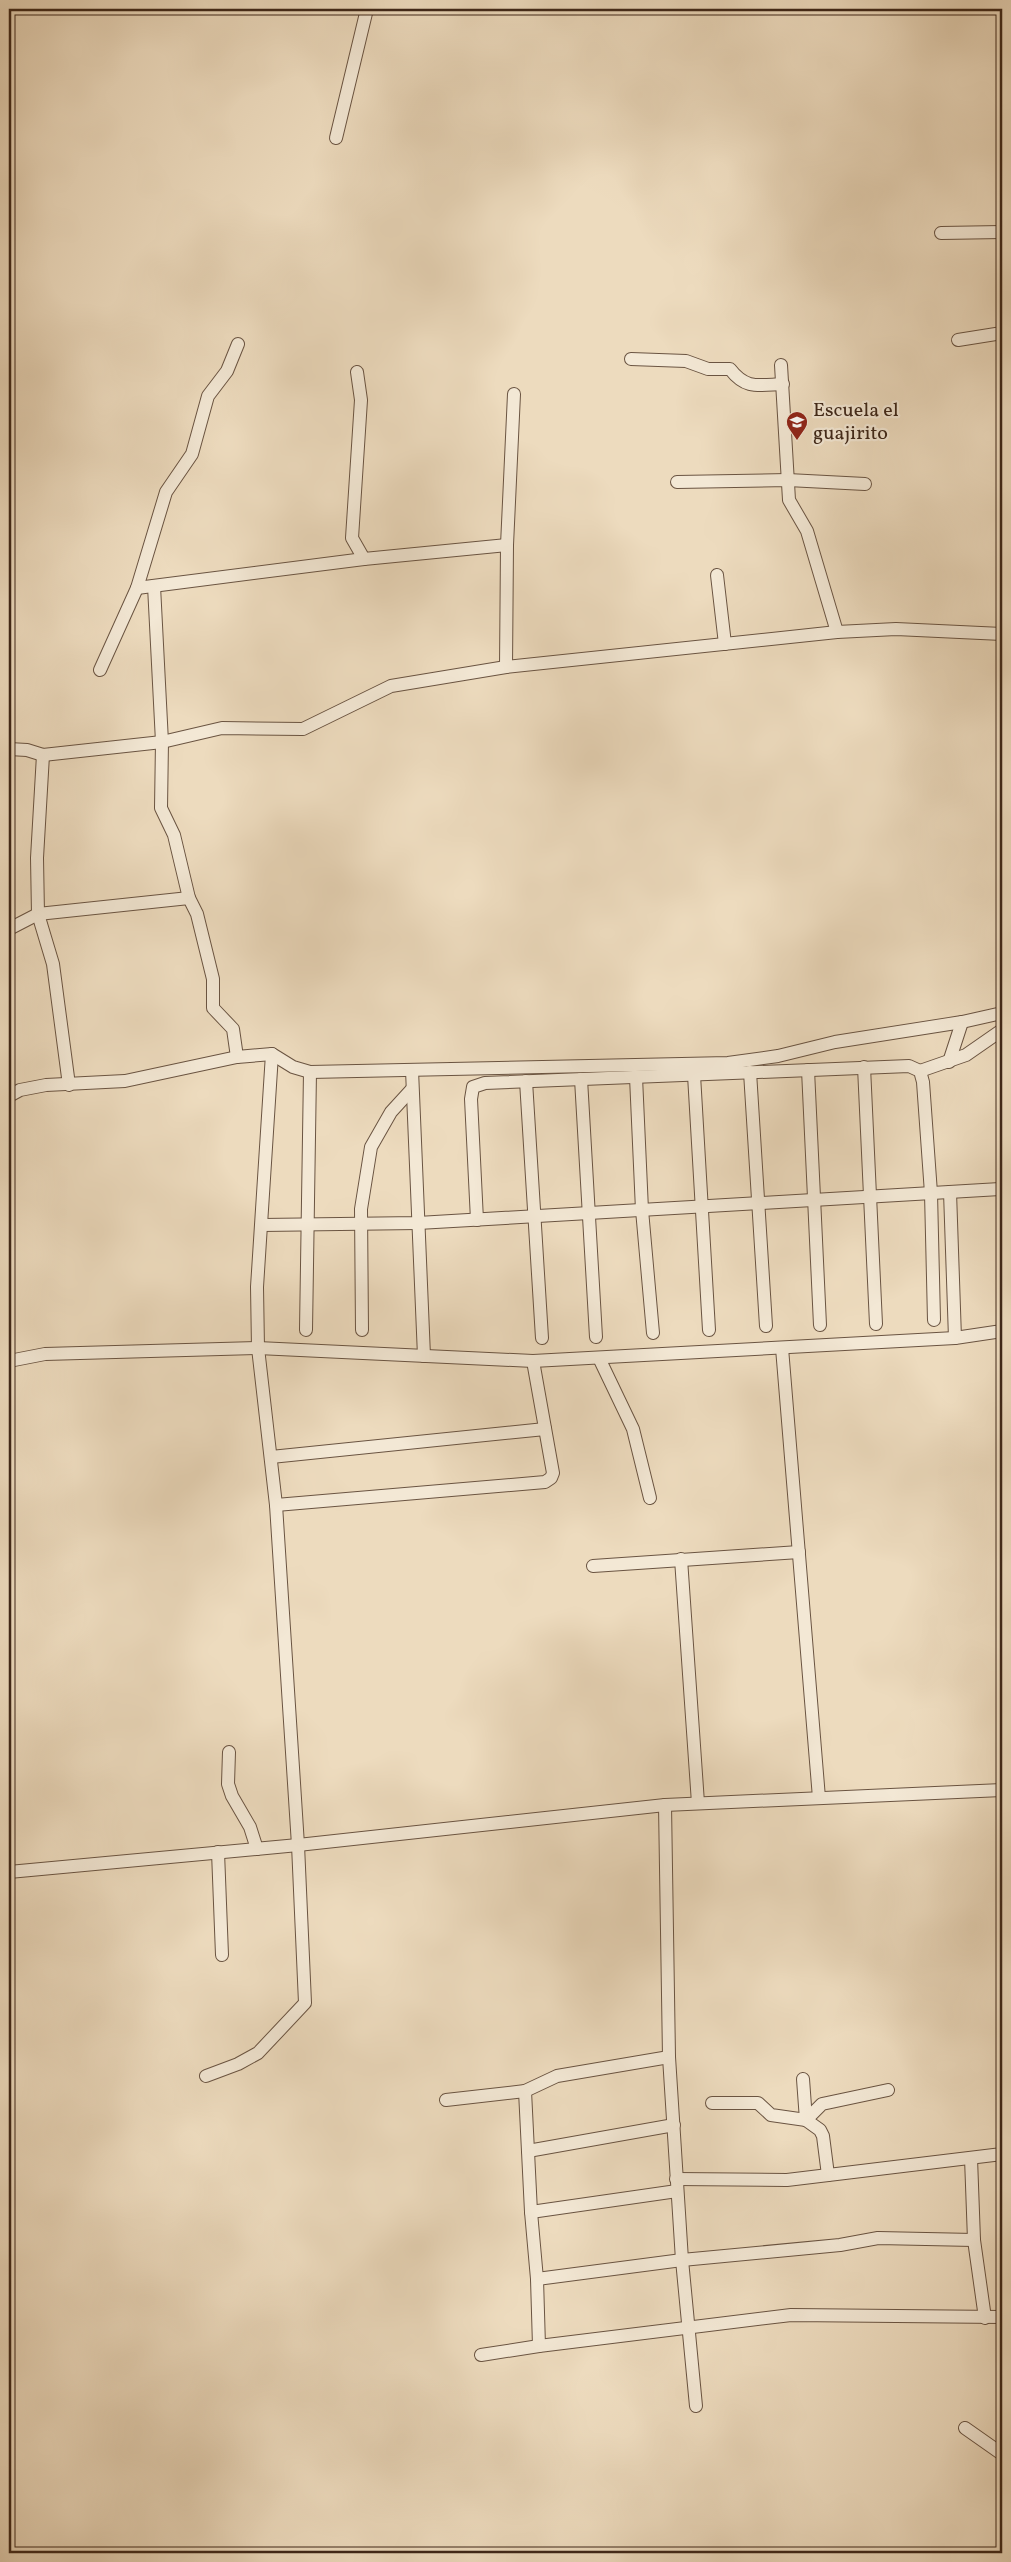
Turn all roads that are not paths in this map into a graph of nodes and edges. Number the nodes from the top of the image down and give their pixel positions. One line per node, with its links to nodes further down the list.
1 (367, 9): 2 (street)
2 (336, 138)
3 (1002, 232): 4 (street)
4 (941, 233)
5 (1002, 333): 6 (street)
6 (958, 340)
7 (238, 344): 20 (street)
8 (630, 359): 11 (street)
9 (781, 365): 11 (street)
10 (357, 372): 17 (street)
11 (783, 384): 13 (street)
12 (514, 394): 16 (street)
13 (788, 480): 14 (street); 15 (street); 21 (street)
14 (677, 482)
15 (865, 484)
16 (508, 545): 17 (street); 24 (street)
17 (364, 559): 19 (street)
18 (716, 575): 23 (street)
19 (154, 586): 20 (street); 26 (street)
20 (137, 588): 25 (street)
21 (837, 632): 22 (street); 23 (street)
22 (1002, 634)
23 (725, 644): 24 (street)
24 (506, 667): 26 (street)
25 (100, 670)
26 (162, 742): 28 (street); 29 (street)
27 (9, 749): 28 (street)
28 (43, 755): 30 (street)
29 (189, 898): 30 (street); 36 (street)
30 (38, 914): 31 (street); 48 (street)
31 (9, 929)
32 (1002, 1013): 33 (street)
33 (962, 1022): 37 (street); 39 (street)
34 (1002, 1030): 37 (street)
35 (272, 1054): 36 (street); 42 (street); 64 (street)
36 (237, 1057): 48 (street)
37 (949, 1062): 41 (street)
38 (864, 1067): 40 (street); 41 (street); 54 (street)
39 (412, 1070): 42 (street); 49 (street)
40 (808, 1070): 43 (street); 55 (street)
41 (920, 1071): 53 (street)
42 (310, 1072): 65 (street)
43 (750, 1072): 44 (street); 56 (street)
44 (694, 1074): 45 (street); 57 (street)
45 (636, 1077): 46 (street); 58 (street)
46 (581, 1079): 47 (street); 59 (street)
47 (526, 1082): 60 (street); 61 (street)
48 (69, 1085): 50 (street)
49 (412, 1089): 62 (street); 63 (street)
50 (9, 1096)
51 (1000, 1189): 52 (street)
52 (950, 1192): 53 (street); 77 (street)
53 (931, 1193): 54 (street); 66 (street)
54 (870, 1196): 55 (street); 67 (street)
55 (815, 1200): 56 (street); 68 (street)
56 (757, 1203): 57 (street); 69 (street)
57 (701, 1207): 58 (street); 72 (street)
58 (642, 1210): 59 (street); 74 (street)
59 (589, 1213): 60 (street); 75 (street)
60 (534, 1216): 61 (street); 76 (street)
61 (477, 1220): 63 (street)
62 (362, 1224): 63 (street); 65 (street); 71 (street)
63 (418, 1224): 80 (street)
64 (262, 1225): 65 (street); 78 (street)
65 (308, 1225): 70 (street)
66 (934, 1320)
67 (876, 1324)
68 (820, 1325)
69 (766, 1326)
70 (306, 1330)
71 (362, 1330)
72 (709, 1330)
73 (1002, 1331): 77 (street)
74 (652, 1333)
75 (596, 1337)
76 (542, 1338)
77 (955, 1338): 79 (street)
78 (258, 1348): 80 (street); 83 (street); 85 (street)
79 (782, 1348): 81 (street); 88 (street)
80 (424, 1356): 82 (street)
81 (598, 1358): 82 (street); 86 (street)
82 (533, 1361): 84 (street)
83 (9, 1362)
84 (545, 1429): 85 (street); 87 (street)
85 (271, 1457): 87 (street)
86 (650, 1498)
87 (276, 1505): 96 (street)
88 (799, 1552): 89 (street); 93 (street)
89 (681, 1559): 90 (street); 94 (street)
90 (593, 1566)
91 (229, 1752): 97 (street)
92 (1002, 1790): 93 (street)
93 (819, 1798): 94 (street)
94 (698, 1803): 95 (street)
95 (665, 1805): 96 (street); 101 (street)
96 (298, 1845): 97 (street); 102 (street)
97 (257, 1849): 98 (street)
98 (218, 1852): 99 (street); 100 (street)
99 (9, 1872)
100 (222, 1955)
101 (669, 2058): 105 (street); 109 (street)
102 (206, 2076)
103 (803, 2079): 108 (street)
104 (888, 2090): 108 (street)
105 (525, 2091): 106 (street); 110 (street)
106 (446, 2100)
107 (712, 2103): 108 (street)
108 (806, 2120): 113 (street)
109 (674, 2125): 110 (street); 114 (street)
110 (528, 2151): 115 (street)
111 (1002, 2154): 112 (street)
112 (971, 2158): 113 (street); 116 (street)
113 (828, 2175): 114 (street)
114 (677, 2185): 115 (street); 117 (street)
115 (530, 2212): 118 (street)
116 (974, 2240): 117 (street); 120 (street)
117 (682, 2260): 118 (street); 121 (street)
118 (537, 2279): 122 (street)
119 (1002, 2317): 120 (street)
120 (985, 2318): 121 (street)
121 (689, 2327): 122 (street); 124 (street)
122 (539, 2346): 123 (street)
123 (480, 2355)
124 (696, 2406)
125 (965, 2428): 126 (street)
126 (1002, 2454)

